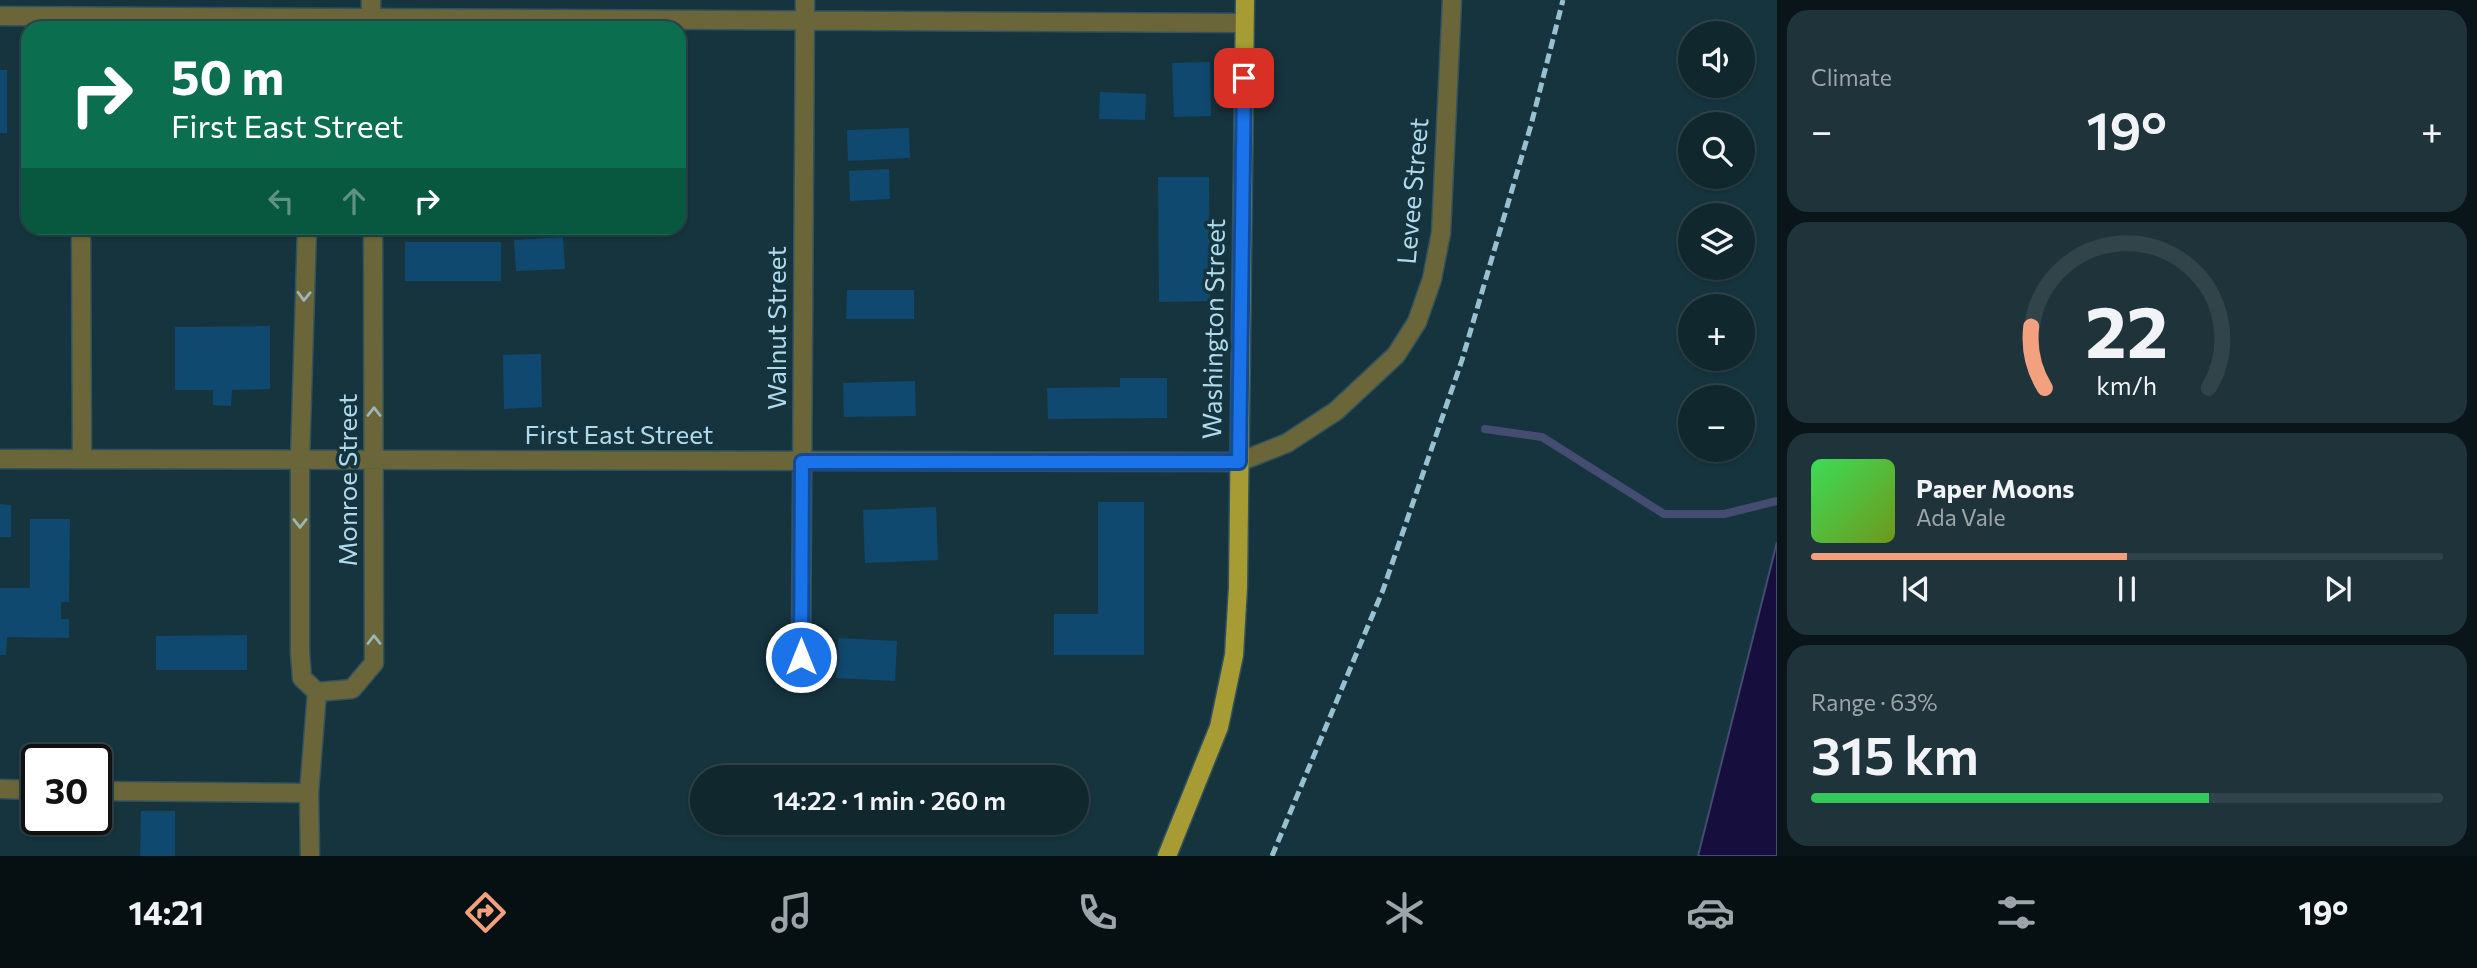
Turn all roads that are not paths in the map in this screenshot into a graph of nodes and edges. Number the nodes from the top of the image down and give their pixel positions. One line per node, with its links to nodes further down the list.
1 (805, 0): 7 (street, Walnut Street)
2 (1245, 0): 8 (main road, Washington Street)
3 (1452, 0): 17 (street, Levee Street)
4 (306, 15): 5 (street); 6 (street)
5 (371, 15): 7 (street)
6 (0, 16)
7 (804, 21): 8 (street); 16 (street, Walnut Street)
8 (1244, 23): 17 (main road, Washington Street)
9 (81, 235): 13 (street)
10 (307, 235): 14 (street, Monroe Street, one-way to 14)
11 (373, 235): 15 (street, Monroe Street, one-way to 11)
12 (0, 458): 13 (street, First East Street)
13 (82, 459): 14 (street, First East Street)
14 (300, 460): 15 (street, First East Street); 19 (street, Monroe Street, one-way to 19)
15 (374, 460): 16 (street, First East Street); 19 (street, Monroe Street, one-way to 15)
16 (802, 462): 17 (street, First East Street); 18 (street, Walnut Street)
17 (1239, 462): 25 (main road, Washington Street)
18 (801, 657)
19 (317, 692): 23 (street)
20 (0, 789): 21 (street)
21 (21, 790)
22 (112, 791): 23 (street)
23 (309, 793): 24 (street)
24 (310, 856)
25 (1167, 856)

